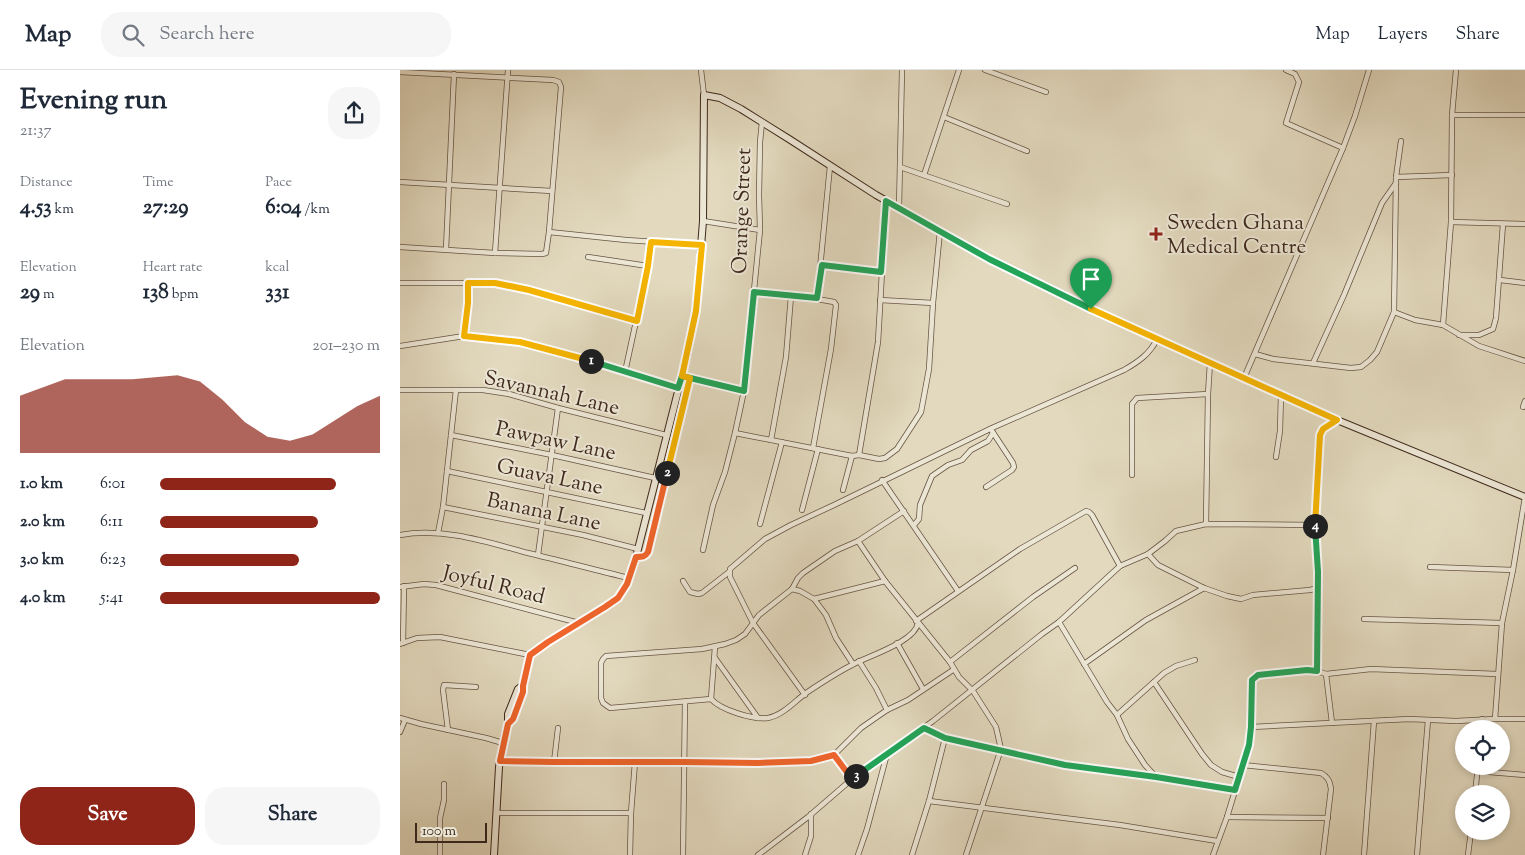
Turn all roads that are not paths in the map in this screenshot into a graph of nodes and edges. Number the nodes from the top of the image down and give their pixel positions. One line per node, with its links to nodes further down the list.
1 (508, 70): 11 (street)
2 (701, 70): 13 (street)
3 (902, 70): 22 (street)
4 (959, 70): 16 (street)
5 (985, 70): 12 (street)
6 (1286, 70): 19 (street)
7 (1369, 70): 19 (street)
8 (1456, 70): 14 (street)
9 (400, 72): 10 (street)
10 (454, 74): 11 (street); 28 (street)
11 (508, 77): 29 (street); 30 (street)
12 (1046, 92)
13 (704, 95): 17 (street); 34 (street)
14 (1452, 114): 15 (street); 24 (street)
15 (1525, 115)
16 (944, 117): 20 (street); 23 (street)
17 (762, 122): 21 (street); 38 (street, Orange Street)
18 (1401, 141): 25 (street)
19 (1343, 148): 66 (street)
20 (1027, 151)
21 (830, 166): 31 (street); 47 (street)
22 (900, 167): 23 (street); 33 (street)
23 (924, 175): 32 (street)
24 (1452, 176): 25 (street); 35 (street)
25 (1396, 177): 27 (street)
26 (400, 182): 28 (street)
27 (1396, 184): 59 (street); 69 (street)
28 (448, 185): 29 (street); 44 (street)
29 (499, 188): 30 (street); 45 (street)
30 (552, 192): 40 (street)
31 (886, 201): 33 (street); 49 (street)
32 (1007, 204)
33 (899, 208): 39 (street)
34 (703, 221): 38 (street); 42 (street)
35 (1451, 222): 36 (street); 61 (street)
36 (1503, 224): 37 (street); 50 (street)
37 (1525, 224)
38 (760, 230): 54 (street, Orange Street)
39 (940, 231): 58 (street); 64 (street)
40 (549, 232): 41 (street); 45 (street)
41 (651, 242): 42 (street); 48 (street)
42 (702, 245): 71 (street)
43 (400, 247): 44 (street)
44 (446, 249): 45 (street)
45 (495, 253)
46 (588, 258): 48 (street)
47 (822, 265): 49 (street); 56 (street)
48 (648, 266): 60 (street)
49 (881, 272): 57 (street)
50 (1500, 280): 53 (street); 62 (street)
51 (400, 283): 52 (street)
52 (468, 283): 60 (street); 63 (street)
53 (1525, 283)
54 (754, 292): 55 (street); 77 (street, Orange Street)
55 (791, 296): 56 (street); 86 (street)
56 (817, 298): 88 (street)
57 (880, 300): 58 (street); 90 (street)
58 (933, 303): 90 (street)
59 (1394, 312): 61 (street); 69 (street)
60 (637, 321): 70 (street)
61 (1443, 325): 62 (street)
62 (1460, 335): 67 (street)
63 (464, 336): 65 (street); 70 (street)
64 (1157, 339): 68 (street); 82 (street)
65 (400, 346)
66 (1255, 354): 69 (street); 73 (street)
67 (1525, 361)
68 (1210, 363): 73 (street); 78 (street)
69 (1313, 363)
70 (625, 372): 74 (street)
71 (682, 376): 72 (street); 74 (street)
72 (690, 378): 77 (street); 117 (street)
73 (1244, 378): 79 (street)
74 (678, 388): 85 (street)
75 (400, 390): 76 (street, Savannah Lane)
76 (456, 390): 80 (street, Savannah Lane); 84 (street)
77 (744, 391): 83 (street, Orange Street)
78 (1208, 394): 94 (street); 106 (street)
79 (1281, 394): 81 (street); 92 (street)
80 (558, 408): 85 (street, Savannah Lane); 89 (street)
81 (1337, 420): 100 (street); 108 (street)
82 (992, 430): 96 (street); 97 (street); 107 (street)
83 (735, 433): 86 (street); 114 (street, Orange Street)
84 (451, 435): 89 (street, Pawpaw Lane); 93 (street)
85 (666, 435): 95 (street)
86 (771, 440): 87 (street)
87 (782, 442): 88 (street); 105 (street)
88 (815, 448): 91 (street); 102 (street)
89 (552, 455): 95 (street, Pawpaw Lane); 99 (street)
90 (859, 455): 91 (street)
91 (852, 456): 98 (street)
92 (1276, 457)
93 (447, 471): 99 (street, Guava Lane); 101 (street)
94 (1132, 474)
95 (655, 478): 104 (street)
96 (882, 480): 103 (street); 122 (street)
97 (986, 487)
98 (843, 490)
99 (547, 492): 104 (street, Guava Lane); 109 (street)
100 (1525, 497): 121 (street)
101 (443, 507): 109 (street, Banana Lane); 110 (street)
102 (802, 510)
103 (904, 511): 107 (street); 112 (street)
104 (646, 514): 113 (street)
105 (760, 524)
106 (1206, 524): 108 (street); 115 (street)
107 (914, 525): 130 (street)
108 (1315, 525): 128 (street)
109 (542, 526): 113 (street, Banana Lane); 116 (street)
110 (438, 533): 111 (street); 116 (street)
111 (400, 535)
112 (858, 541): 125 (street); 129 (street)
113 (638, 549): 117 (street)
114 (703, 550)
115 (1148, 554): 118 (street); 127 (street)
116 (538, 555): 123 (street)
117 (636, 557): 123 (street)
118 (1120, 566): 130 (street); 134 (street)
119 (1430, 567): 121 (street)
120 (1075, 568): 145 (street)
121 (1513, 570): 135 (street)
122 (729, 572): 124 (street); 137 (street)
123 (629, 578): 136 (street)
124 (683, 581)
125 (885, 581): 131 (street); 133 (street)
126 (402, 586): 136 (street, Joyful Road); 138 (street)
127 (1204, 588): 128 (street); 147 (street)
128 (1318, 588): 149 (street)
129 (792, 589): 131 (street); 137 (street)
130 (958, 591): 133 (street)
131 (814, 599): 146 (street)
132 (1364, 619): 135 (street)
133 (917, 622): 139 (street); 145 (street)
134 (1059, 622): 147 (street); 155 (street)
135 (1502, 622): 151 (street)
136 (580, 623): 141 (street)
137 (753, 623): 140 (street); 156 (street)
138 (401, 643): 141 (street)
139 (897, 643): 144 (street); 154 (street)
140 (715, 647): 142 (street); 158 (street)
141 (530, 655): 176 (street)
142 (715, 658): 157 (street); 161 (street)
143 (1194, 660): 152 (street)
144 (859, 661): 146 (street); 159 (street)
145 (950, 662): 148 (street)
146 (853, 664): 156 (street)
147 (1084, 664): 160 (street)
148 (953, 670): 154 (street); 155 (street)
149 (1317, 671): 150 (street); 170 (street)
150 (1326, 674): 151 (street); 169 (street)
151 (1497, 674): 163 (street)
152 (1154, 682): 160 (street); 188 (street)
153 (476, 686): 173 (street)
154 (923, 689): 159 (street)
155 (973, 690): 172 (street); 177 (street)
156 (804, 695): 161 (street)
157 (711, 699): 158 (street); 161 (street)
158 (685, 702): 183 (street)
159 (887, 710): 179 (street)
160 (1117, 715): 187 (street)
161 (758, 718)
162 (402, 719): 173 (street); 174 (street)
163 (1495, 719): 166 (street); 167 (street)
164 (1428, 720): 165 (street); 168 (street); 213 (street)
165 (1455, 720)
166 (1482, 720)
167 (1525, 720)
168 (1374, 721): 169 (street); 212 (street)
169 (1332, 723): 170 (street)
170 (1251, 727): 184 (street)
171 (558, 728): 181 (street)
172 (924, 728): 175 (street); 178 (street)
173 (448, 730): 176 (street)
174 (400, 732)
175 (945, 738): 177 (street); 192 (street)
176 (503, 743): 180 (street)
177 (1001, 750): 187 (street); 193 (street)
178 (887, 754): 189 (street); 207 (street)
179 (834, 755): 183 (street); 189 (street)
180 (500, 761): 181 (street); 194 (street)
181 (554, 762): 182 (street)
182 (635, 762): 183 (street); 195 (street)
183 (684, 762): 205 (street)
184 (1243, 765): 188 (street); 198 (street)
185 (1510, 773): 186 (street)
186 (1525, 775)
187 (1156, 777): 191 (street)
188 (1239, 777): 191 (street)
189 (852, 779): 196 (street)
190 (444, 784): 202 (street)
191 (1235, 790): 197 (street)
192 (929, 800): 193 (street); 208 (street)
193 (983, 807): 200 (street); 209 (street)
194 (497, 813): 195 (street); 203 (street)
195 (631, 813): 204 (street)
196 (811, 814): 201 (street); 206 (street)
197 (1227, 817): 198 (street); 200 (street)
198 (1328, 818): 211 (street)
199 (1470, 840): 214 (street)
200 (1218, 841): 210 (street)
201 (761, 854)
202 (440, 855)
203 (494, 855)
204 (630, 855)
205 (683, 855)
206 (805, 855)
207 (858, 855)
208 (912, 855)
209 (966, 855)
210 (1213, 855)
211 (1323, 855)
212 (1364, 855)
213 (1417, 855)
214 (1468, 855)

